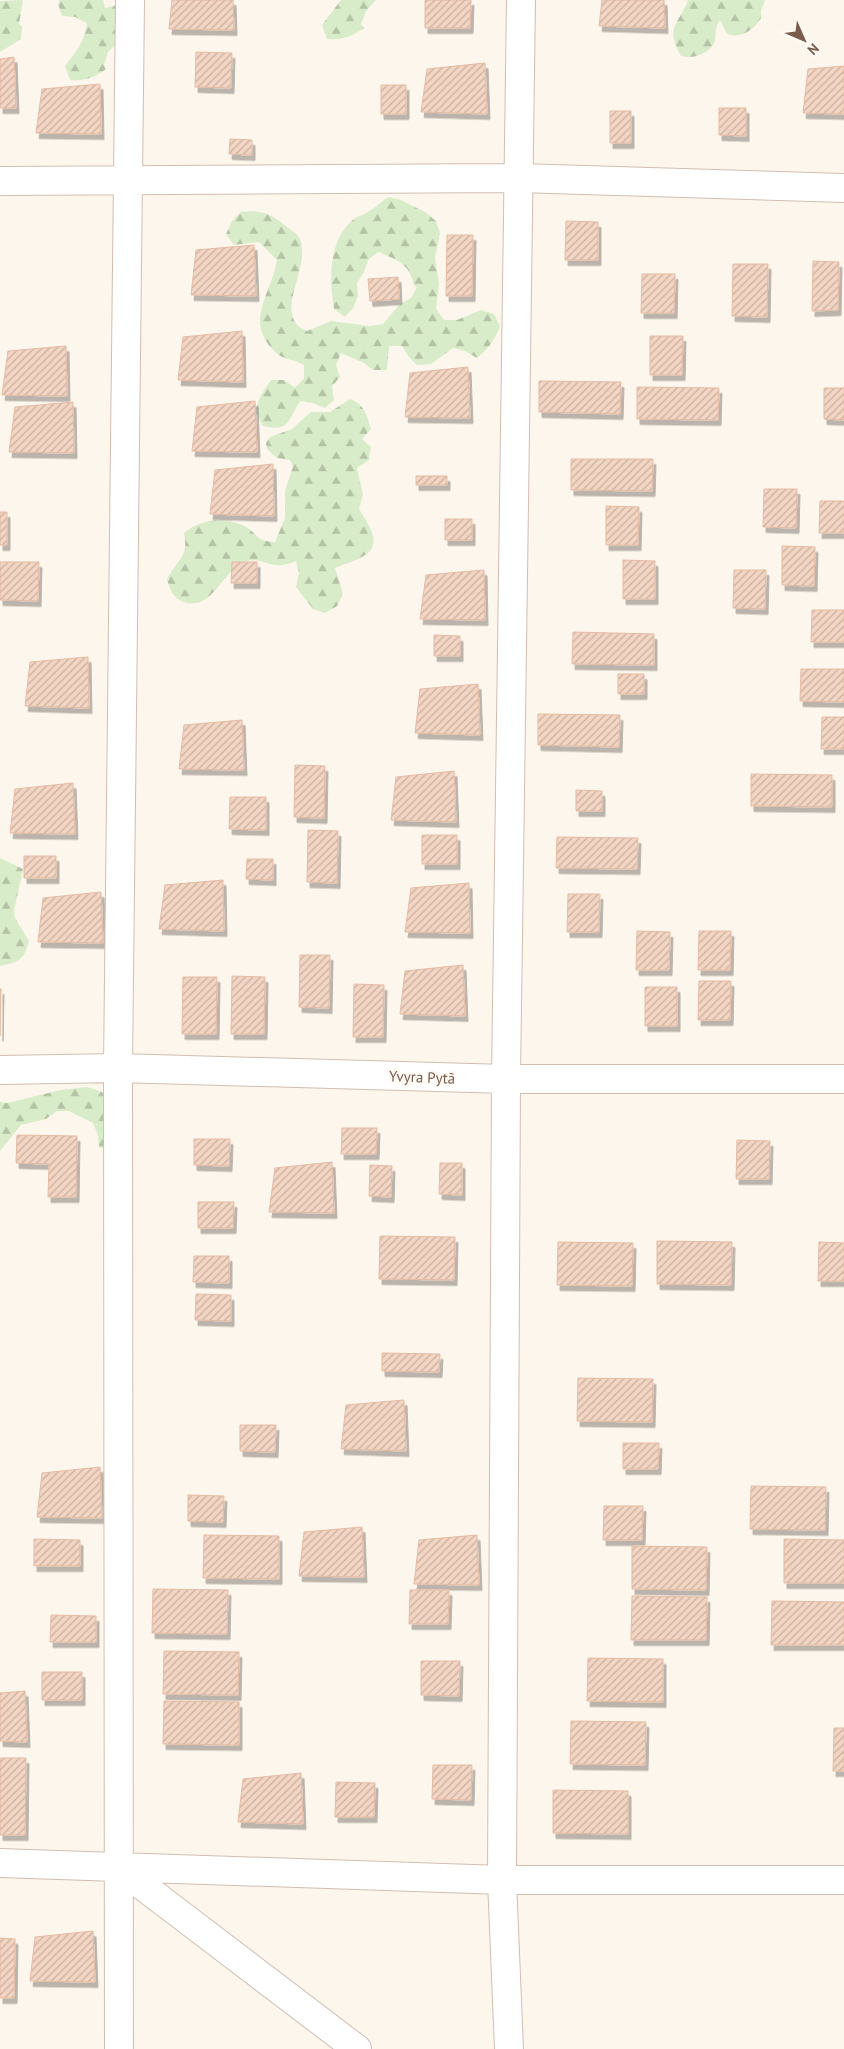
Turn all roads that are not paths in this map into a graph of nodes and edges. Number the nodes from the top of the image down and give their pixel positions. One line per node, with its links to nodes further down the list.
1 (130, 0): 5 (street)
2 (521, 0): 3 (street)
3 (519, 178): 5 (street); 6 (street); 9 (street)
4 (0, 181): 5 (street)
5 (128, 182): 7 (street)
6 (844, 188)
7 (118, 1068): 8 (street, Yvyra Pytã); 9 (street, Yvyra Pytã); 12 (street)
8 (0, 1070)
9 (506, 1079): 10 (street, Yvyra Pytã); 13 (street)
10 (844, 1079)
11 (0, 1863): 12 (street)
12 (118, 1867): 13 (street); 15 (street); 16 (street)
13 (502, 1880): 14 (street); 17 (street)
14 (844, 1880)
15 (120, 2049)
16 (357, 2049)
17 (509, 2049)

